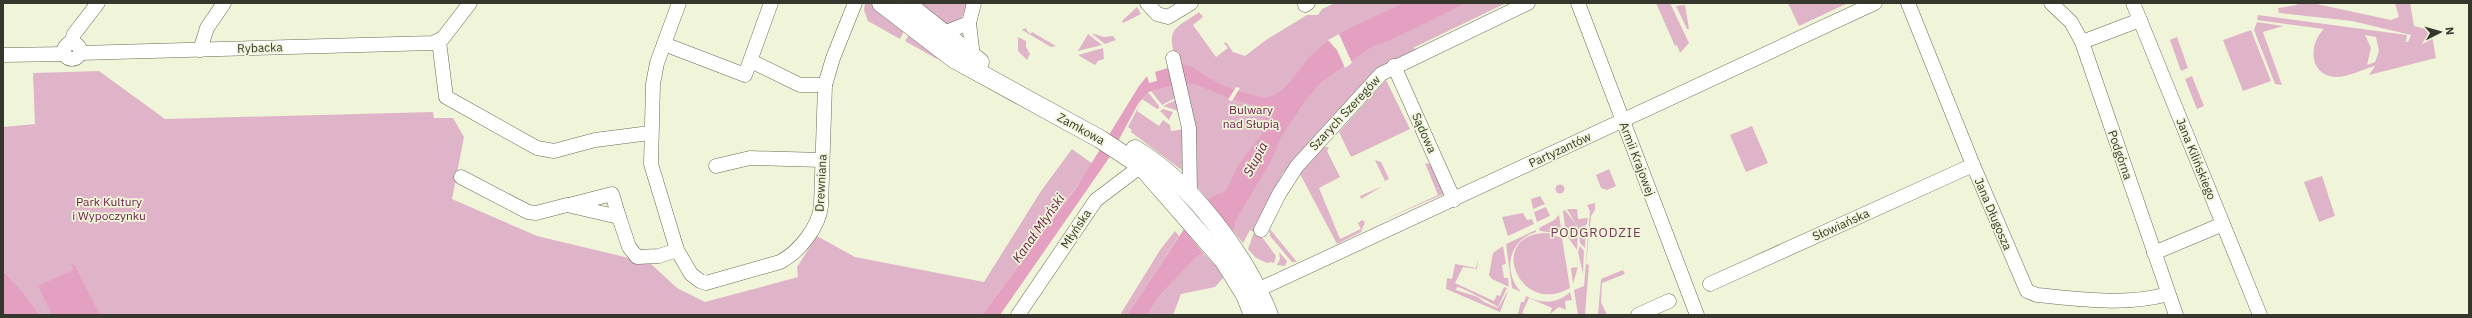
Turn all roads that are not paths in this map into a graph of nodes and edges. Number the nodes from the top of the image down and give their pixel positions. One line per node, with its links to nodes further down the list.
1 (98, 3): 25 (street)
2 (224, 3): 26 (street)
3 (470, 3): 22 (street)
4 (679, 3): 24 (street)
5 (771, 3): 30 (street)
6 (855, 3): 32 (street, Drewniana)
7 (881, 3): 21 (main road, Zamkowa)
8 (906, 3): 20 (main road, Zamkowa)
9 (974, 3): 19 (street)
10 (1147, 3): 11 (street)
11 (1191, 3)
12 (1528, 3): 31 (street, Szarych Szeregów)
13 (1578, 3): 33 (street, Armii Krajowej)
14 (1875, 3): 33 (street, Partyzantów)
15 (1908, 3): 37 (street, Jana Długosza)
16 (2051, 3): 23 (street, Podgórna)
17 (2132, 3): 18 (street, Jana Kilińskiego)
18 (2140, 20): 23 (street); 44 (street, Jana Kilińskiego)
19 (969, 22): 20 (street); 28 (street)
20 (943, 34): 21 (street); 28 (main road, Zamkowa)
21 (924, 38): 36 (main road, Zamkowa)
22 (440, 41): 26 (street, Rybacka); 34 (street)
23 (2082, 42): 47 (street, Podgórna)
24 (664, 44): 30 (street); 34 (street)
25 (72, 50): 26 (street, Rybacka); 27 (street, Rybacka)
26 (200, 50)
27 (3, 55)
28 (973, 58): 36 (main road, Zamkowa)
29 (1173, 58): 41 (street)
30 (751, 61): 32 (street)
31 (1394, 66): 40 (street, Sądowa); 45 (street, Szarych Szeregów)
32 (825, 85): 35 (street, Drewniana)
33 (1622, 121): 40 (street, Partyzantów); 56 (street, Armii Krajowej)
34 (650, 133): 46 (street)
35 (822, 160): 38 (street); 46 (street, Drewniana)
36 (1146, 163): 41 (main road, Zamkowa); 52 (street, Młyńska)
37 (1973, 165): 48 (street, Słowiańska); 50 (street, Jana Długosza)
38 (716, 166)
39 (461, 177): 42 (street)
40 (1454, 200): 49 (street, Partyzantów)
41 (1192, 204): 49 (main road, Zamkowa)
42 (567, 205): 43 (street); 43 (street)
43 (619, 217): 46 (street)
44 (2223, 224): 47 (street); 58 (street, Jana Kilińskiego)
45 (1261, 230)
46 (677, 250)
47 (2154, 253): 50 (street, Podgórna)
48 (1710, 284)
49 (1252, 293): 53 (main road); 54 (main road)
50 (2168, 294): 57 (street, Podgórna)
51 (1669, 301): 55 (street)
52 (1018, 315)
53 (1253, 315)
54 (1269, 315)
55 (1638, 315)
56 (1696, 315)
57 (2176, 315)
58 (2260, 315)

